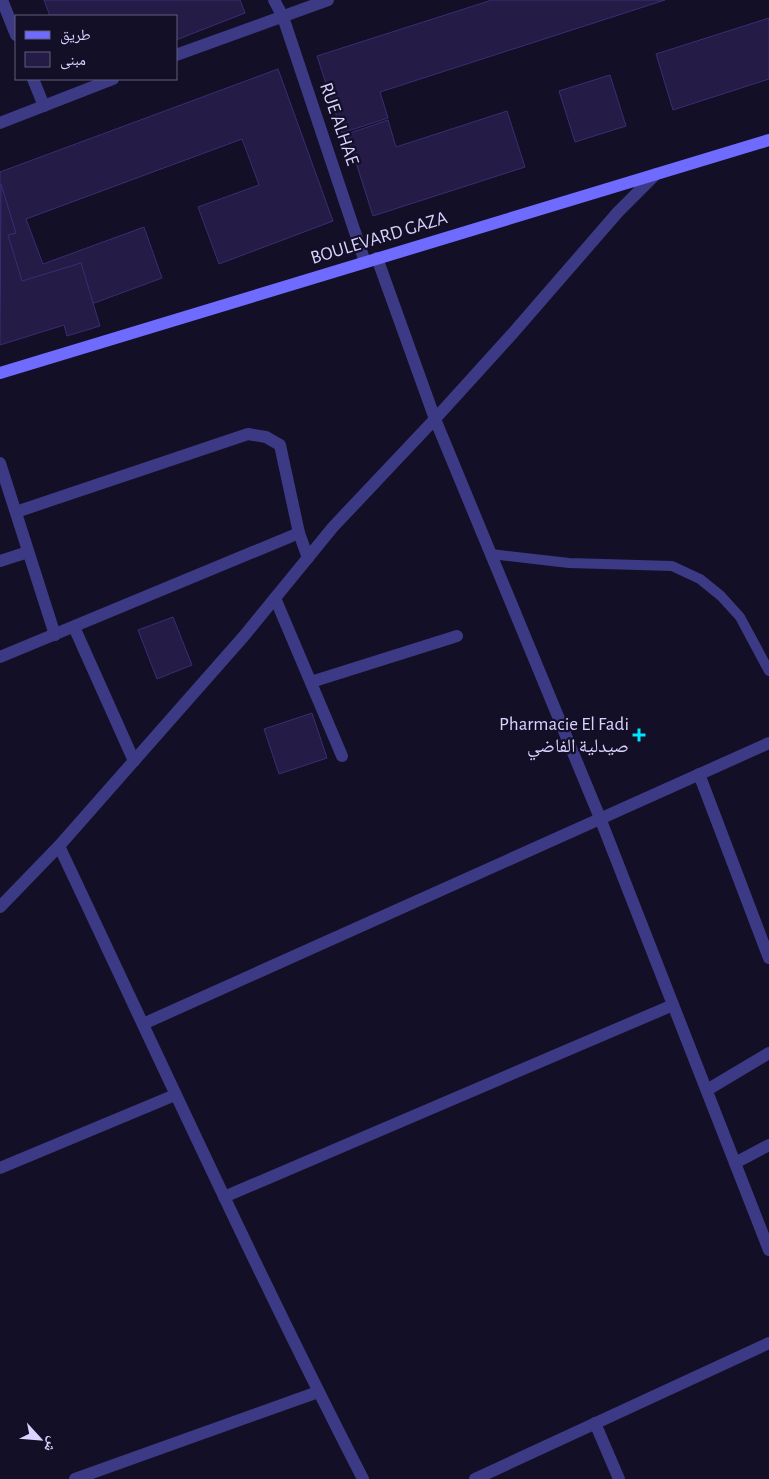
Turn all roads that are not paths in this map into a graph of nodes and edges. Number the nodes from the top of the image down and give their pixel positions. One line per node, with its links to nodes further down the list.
1 (2, 0): 5 (street)
2 (274, 0): 4 (street, RUE ALHAE)
3 (328, 0): 4 (street)
4 (283, 17): 6 (street); 13 (street, RUE ALHAE)
5 (15, 32)
6 (178, 54)
7 (33, 80): 9 (street)
8 (110, 80): 9 (street)
9 (44, 106): 10 (street)
10 (0, 122)
11 (769, 140): 12 (main road, BOULEVARD GAZA)
12 (656, 174): 13 (main road, BOULEVARD GAZA); 15 (street)
13 (371, 260): 14 (main road, BOULEVARD GAZA); 15 (street, RUE ALHAE)
14 (0, 373)
15 (435, 420): 20 (street, RUE ALHAE); 21 (street)
16 (0, 463): 17 (street)
17 (16, 512): 18 (street); 19 (street)
18 (300, 534): 21 (street); 24 (street)
19 (28, 552): 22 (street); 25 (street)
20 (491, 554): 28 (lane); 34 (street, RUE ALHAE)
21 (308, 558): 23 (street)
22 (0, 561)
23 (275, 598): 29 (street); 32 (street)
24 (74, 627): 25 (street); 32 (street)
25 (55, 635): 27 (street)
26 (457, 636): 29 (street)
27 (0, 657)
28 (769, 671)
29 (311, 682): 31 (street)
30 (769, 743): 33 (street)
31 (342, 756)
32 (134, 761): 35 (street)
33 (699, 774): 34 (street); 37 (street)
34 (600, 818): 38 (street, RUE ALHAE); 39 (street)
35 (59, 846): 36 (street); 39 (street)
36 (0, 907)
37 (769, 958)
38 (673, 1005): 41 (street, RUE ALHAE); 46 (street)
39 (143, 1024): 42 (street)
40 (769, 1053): 41 (street)
41 (707, 1090): 44 (street, RUE ALHAE)
42 (175, 1095): 45 (street); 46 (street)
43 (769, 1145): 44 (street)
44 (735, 1163): 47 (street, RUE ALHAE)
45 (0, 1168)
46 (224, 1197): 49 (street)
47 (769, 1247)
48 (769, 1343): 50 (street)
49 (318, 1392): 51 (street); 52 (street)
50 (595, 1423): 53 (street); 54 (street)
51 (75, 1479)
52 (363, 1479)
53 (475, 1479)
54 (619, 1479)

